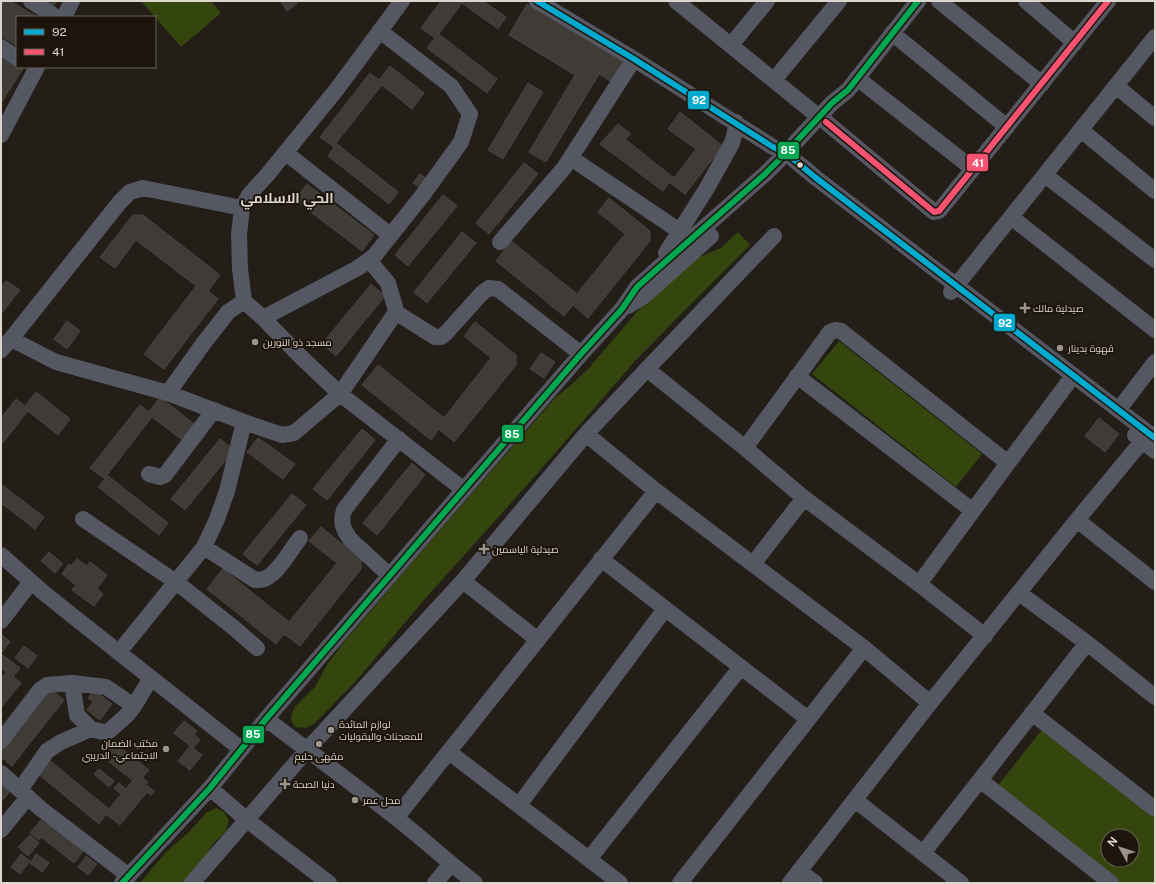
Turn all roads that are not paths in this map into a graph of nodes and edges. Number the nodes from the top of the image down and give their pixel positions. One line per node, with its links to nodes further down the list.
1 (31, 1): 12 (street)
2 (72, 1): 13 (street)
3 (402, 1): 14 (street)
4 (537, 1): 21 (street)
5 (767, 1): 18 (street)
6 (839, 1): 23 (street)
7 (918, 1): 15 (street)
8 (939, 1): 25 (street)
9 (1026, 1): 17 (street)
10 (1108, 1): 17 (street)
11 (684, 4): 18 (street)
12 (54, 16)
13 (64, 16)
14 (380, 31): 33 (street); 42 (street)
15 (892, 33): 24 (street); 30 (street)
16 (1153, 42): 26 (street)
17 (1075, 43): 25 (street)
18 (731, 45): 23 (street)
19 (1, 47): 20 (street)
20 (16, 57)
21 (634, 59): 29 (street); 35 (street)
22 (34, 68): 32 (street)
23 (774, 80): 28 (street)
24 (852, 84): 28 (street); 36 (street)
25 (1042, 84): 30 (street)
26 (1116, 86): 27 (street); 31 (street)
27 (1155, 118)
28 (822, 120): 34 (street); 36 (street)
29 (736, 122): 34 (street); 41 (street)
30 (1006, 128): 36 (street)
31 (1080, 130): 37 (street); 38 (street)
32 (1, 135)
33 (286, 153): 39 (street); 42 (street)
34 (784, 157): 47 (street); 48 (street); 50 (street)
35 (571, 158): 41 (street); 44 (street)
36 (973, 169)
37 (1045, 175): 40 (street); 46 (street)
38 (1155, 191)
39 (242, 208): 49 (street); 54 (street)
40 (1011, 217): 48 (street); 53 (street)
41 (681, 232): 47 (street)
42 (390, 235): 45 (street)
43 (774, 236): 57 (street)
44 (500, 242)
45 (369, 260): 51 (street); 52 (street)
46 (1155, 260)
47 (656, 270): 50 (street)
48 (953, 289): 59 (street); 62 (street)
49 (244, 301): 52 (street); 60 (street)
50 (622, 309): 55 (street)
51 (397, 314): 55 (street); 61 (street)
52 (263, 318): 61 (street)
53 (1155, 330)
54 (6, 345): 60 (street)
55 (581, 354): 71 (street)
56 (1155, 362): 62 (street)
57 (647, 368): 65 (street); 68 (street)
58 (797, 376): 68 (street); 69 (street); 74 (street)
59 (1067, 384): 67 (street); 69 (street)
60 (168, 393): 63 (street)
61 (340, 394): 64 (street); 66 (street)
62 (1119, 409): 67 (street)
63 (214, 410): 64 (street); 70 (street)
64 (244, 422): 78 (street)
65 (586, 434): 72 (street); 83 (street)
66 (399, 439): 71 (street); 82 (street)
67 (1150, 441): 76 (street)
68 (745, 448): 73 (street)
69 (1008, 463): 74 (street)
70 (149, 474)
71 (464, 490): 82 (street)
72 (656, 491): 80 (street); 81 (street)
73 (804, 498): 81 (street); 87 (street)
74 (973, 511): 87 (street)
75 (83, 519): 85 (street)
76 (1077, 520): 86 (street); 88 (street)
77 (300, 538): 78 (street)
78 (204, 547): 85 (street)
79 (1, 555): 84 (street)
80 (601, 559): 89 (street); 92 (street)
81 (753, 564): 95 (street)
82 (390, 576): 104 (street)
83 (463, 581): 92 (street); 109 (street)
84 (31, 582): 90 (street); 96 (street)
85 (176, 582): 94 (street); 96 (street)
86 (1155, 582)
87 (919, 584): 91 (street)
88 (1019, 593): 91 (street); 93 (street)
89 (665, 609): 97 (street); 116 (street)
90 (1, 621)
91 (985, 636): 101 (street)
92 (538, 640): 110 (street)
93 (1087, 644): 100 (street); 103 (street)
94 (257, 648)
95 (864, 648): 101 (street); 105 (street)
96 (119, 652): 98 (street)
97 (740, 667): 105 (street); 122 (street)
98 (151, 678): 102 (street); 108 (street)
99 (72, 683): 102 (street); 106 (street); 107 (street)
100 (1155, 697)
101 (930, 703): 115 (street)
102 (134, 706): 106 (street)
103 (1032, 713): 112 (street); 117 (street)
104 (266, 719): 108 (street); 109 (street)
105 (808, 720): 131 (street)
106 (91, 729): 114 (street)
107 (1, 741)
108 (241, 749): 113 (street)
109 (307, 750): 118 (street); 119 (street)
110 (449, 752): 116 (street); 118 (street)
111 (1, 773): 114 (street)
112 (980, 780): 121 (street); 134 (street)
113 (210, 788): 119 (street); 125 (street)
114 (24, 794): 120 (street); 125 (street)
115 (855, 800): 121 (street); 124 (street)
116 (519, 805): 122 (street)
117 (1155, 809)
118 (396, 818): 123 (street)
119 (246, 820): 126 (street); 127 (street)
120 (1, 830)
121 (923, 853): 133 (street)
122 (589, 859): 130 (street)
123 (451, 864): 128 (street); 129 (street)
124 (795, 877): 132 (street)
125 (126, 880)
126 (193, 882)
127 (329, 883)
128 (435, 883)
129 (475, 883)
130 (620, 883)
131 (680, 883)
132 (815, 883)
133 (961, 883)
134 (1111, 883)

